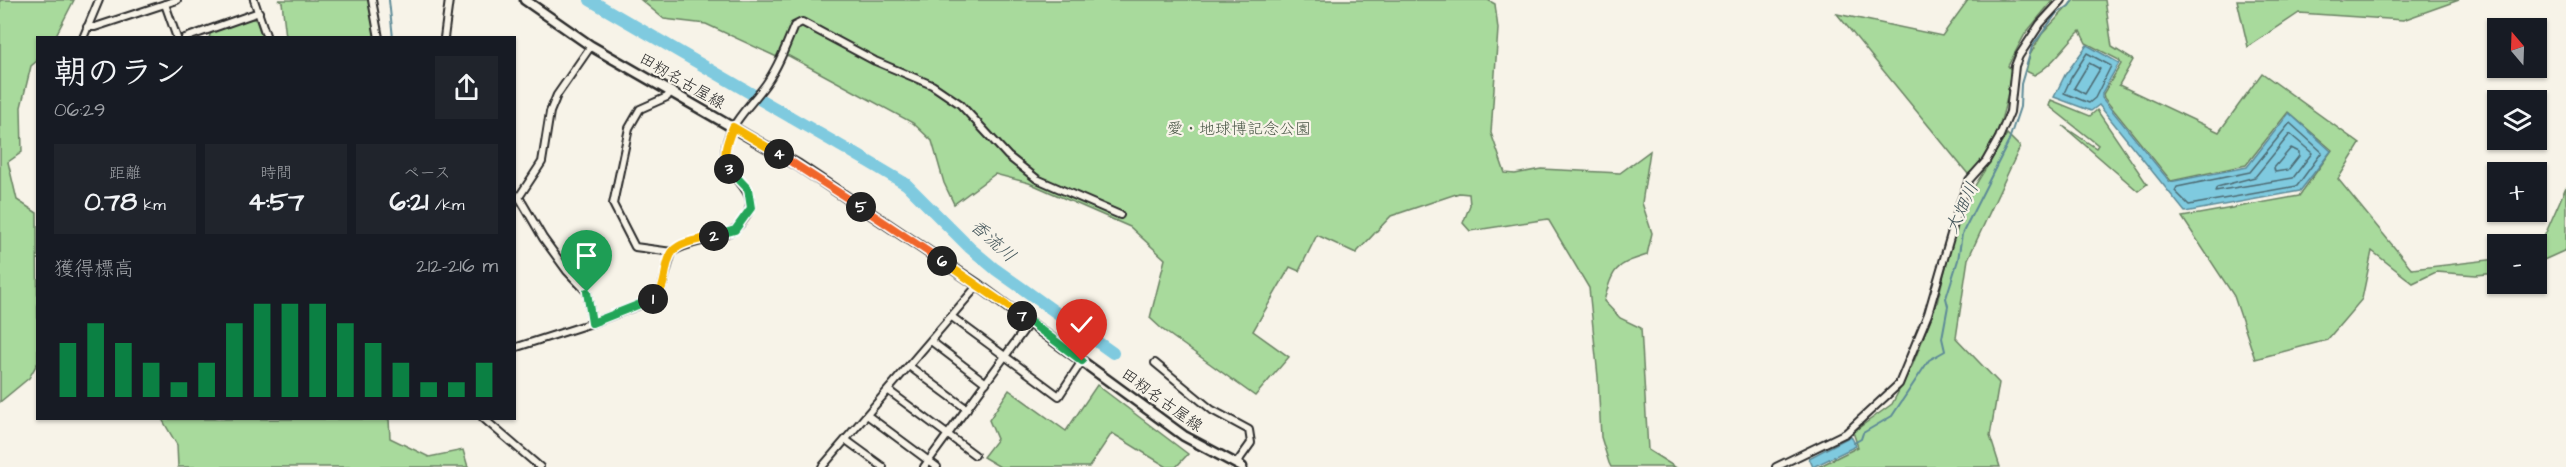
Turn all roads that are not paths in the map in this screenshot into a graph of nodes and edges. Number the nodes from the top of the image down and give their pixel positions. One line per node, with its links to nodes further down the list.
1 (99, 0): 10 (street)
2 (177, 0): 8 (street)
3 (255, 0): 9 (street)
4 (372, 0): 15 (street)
5 (449, 0): 16 (street)
6 (525, 0): 17 (main road, 田籾名古屋線)
7 (2062, 0): 47 (street)
8 (165, 4): 10 (street); 13 (street)
9 (259, 12): 11 (street); 14 (street)
10 (87, 27): 12 (street)
11 (204, 34)
12 (83, 36)
13 (176, 36)
14 (266, 36)
15 (379, 36)
16 (444, 36)
17 (591, 46): 18 (main road, 田籾名古屋線); 25 (street)
18 (671, 92): 19 (main road, 田籾名古屋線); 21 (street)
19 (733, 127): 20 (street); 21 (street); 22 (main road, 田籾名古屋線)
20 (1120, 215)
21 (672, 252): 25 (street)
22 (978, 285): 23 (street); 24 (main road, 田籾名古屋線)
23 (952, 317): 26 (street); 28 (street)
24 (1030, 322): 28 (street); 29 (main road, 田籾名古屋線)
25 (592, 323): 27 (street)
26 (931, 341): 31 (street); 32 (street)
27 (516, 347)
28 (1005, 358): 29 (street); 32 (street)
29 (1082, 361): 42 (main road, 田籾名古屋線)
30 (1155, 363): 42 (street)
31 (909, 366): 33 (street); 34 (street)
32 (986, 383): 34 (street)
33 (889, 391): 35 (street); 37 (street)
34 (967, 409): 37 (street)
35 (867, 415): 38 (street); 40 (street)
36 (485, 420): 43 (street)
37 (948, 435): 39 (street); 40 (street)
38 (846, 440): 41 (street); 44 (street)
39 (975, 455)
40 (928, 460): 45 (street); 46 (street)
41 (825, 466)
42 (1239, 466)
43 (540, 467)
44 (883, 467)
45 (924, 467)
46 (937, 467)
47 (1776, 467)

